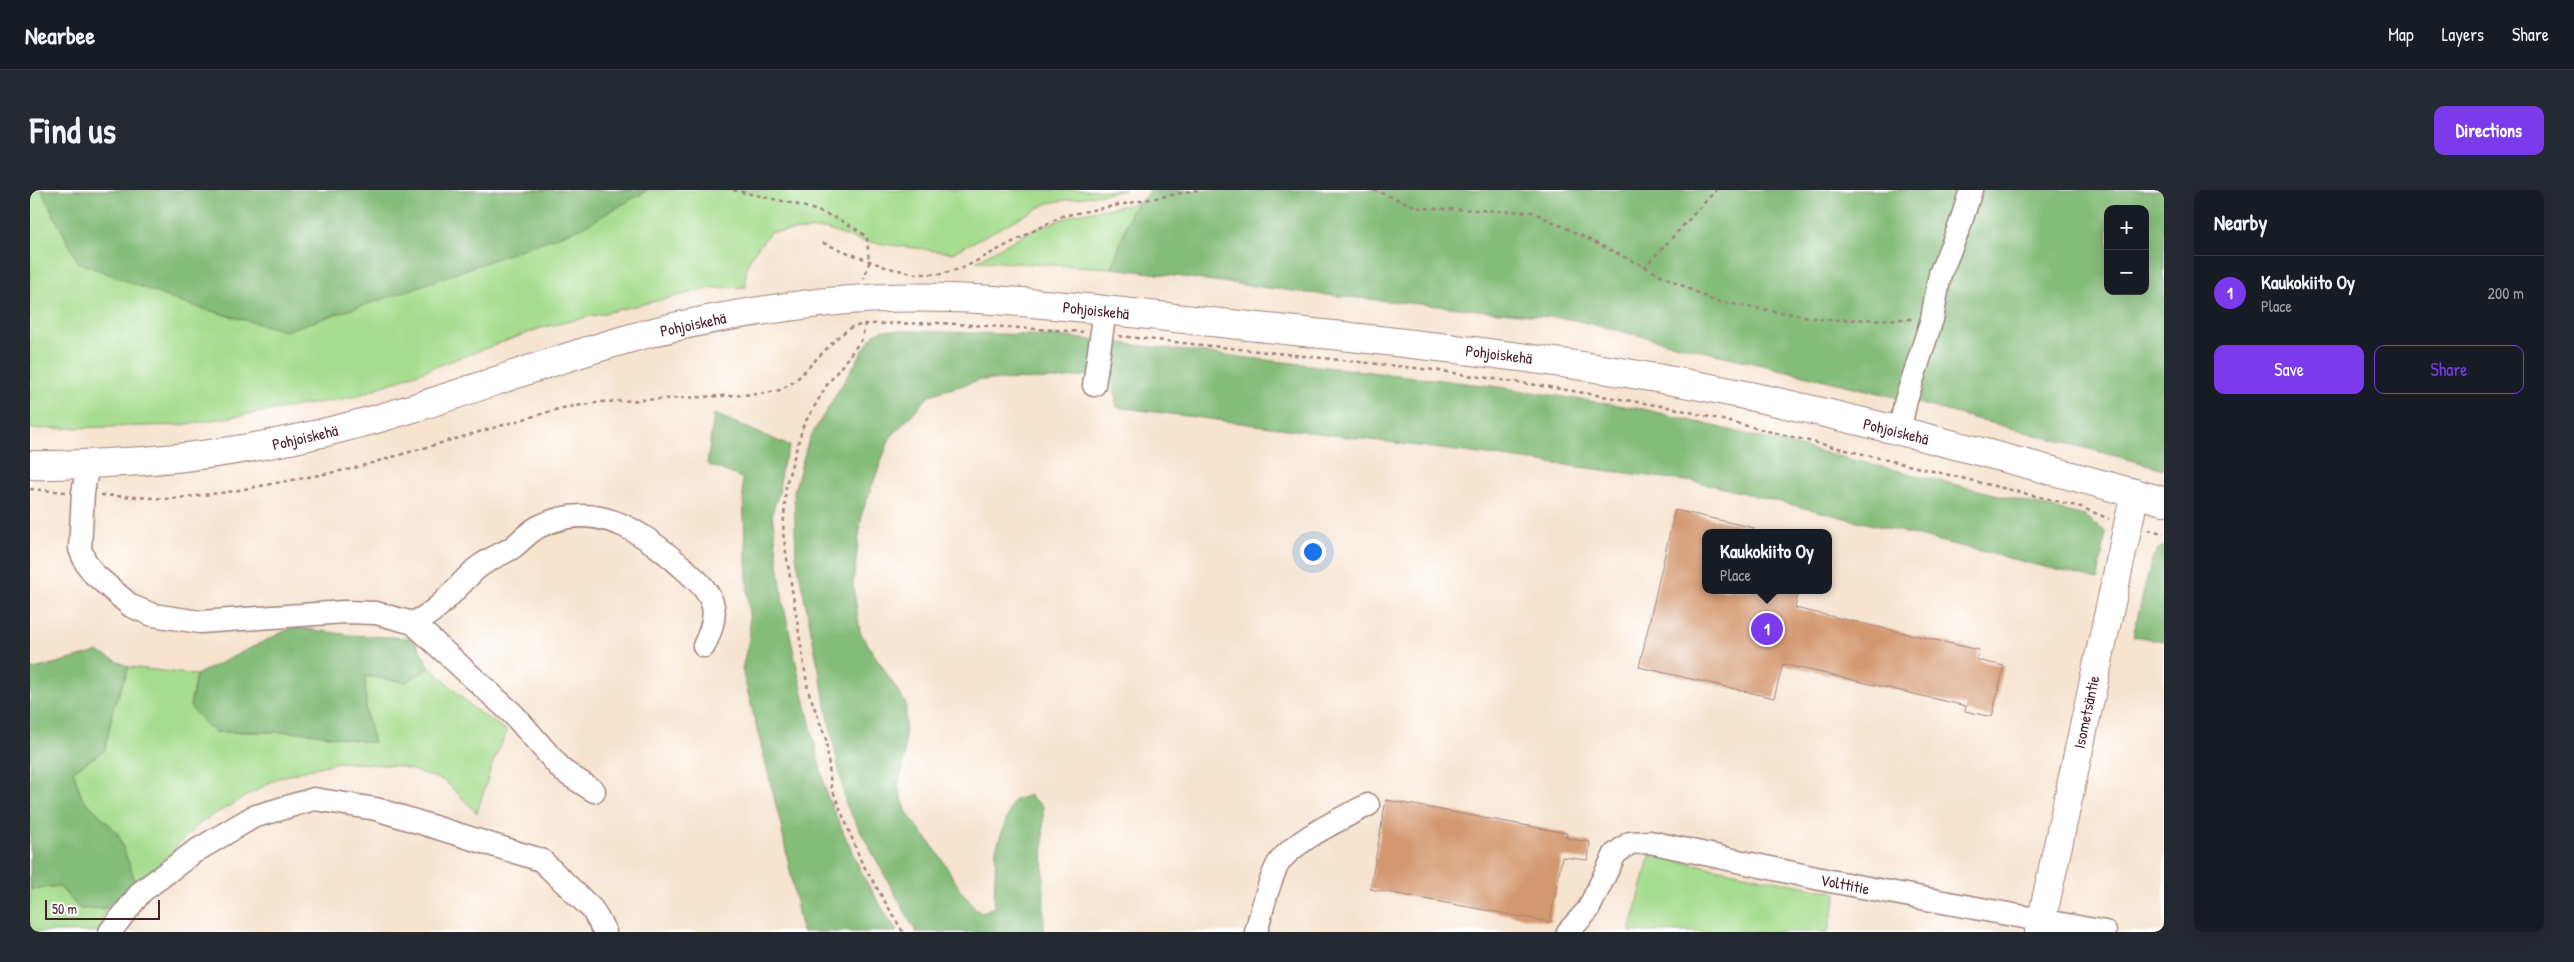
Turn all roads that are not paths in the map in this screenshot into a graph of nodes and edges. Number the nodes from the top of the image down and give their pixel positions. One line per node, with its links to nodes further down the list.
1 (1971, 190): 4 (street)
2 (1103, 322): 3 (street); 4 (main road, Pohjoiskehä); 5 (main road, Pohjoiskehä)
3 (1094, 385)
4 (1899, 432): 7 (main road, Pohjoiskehä)
5 (88, 464): 6 (main road, Pohjoiskehä); 9 (street)
6 (30, 465)
7 (2135, 493): 8 (main road, Pohjoiskehä); 13 (main road, Isometsäntie)
8 (2164, 501)
9 (413, 623): 10 (street); 11 (street)
10 (704, 646)
11 (594, 791)
12 (1368, 805): 16 (street)
13 (2040, 926): 17 (street, Volttitie); 18 (street, Volttitie)
14 (110, 932): 15 (street)
15 (605, 932)
16 (1256, 932)
17 (1568, 932)
18 (2105, 932)

